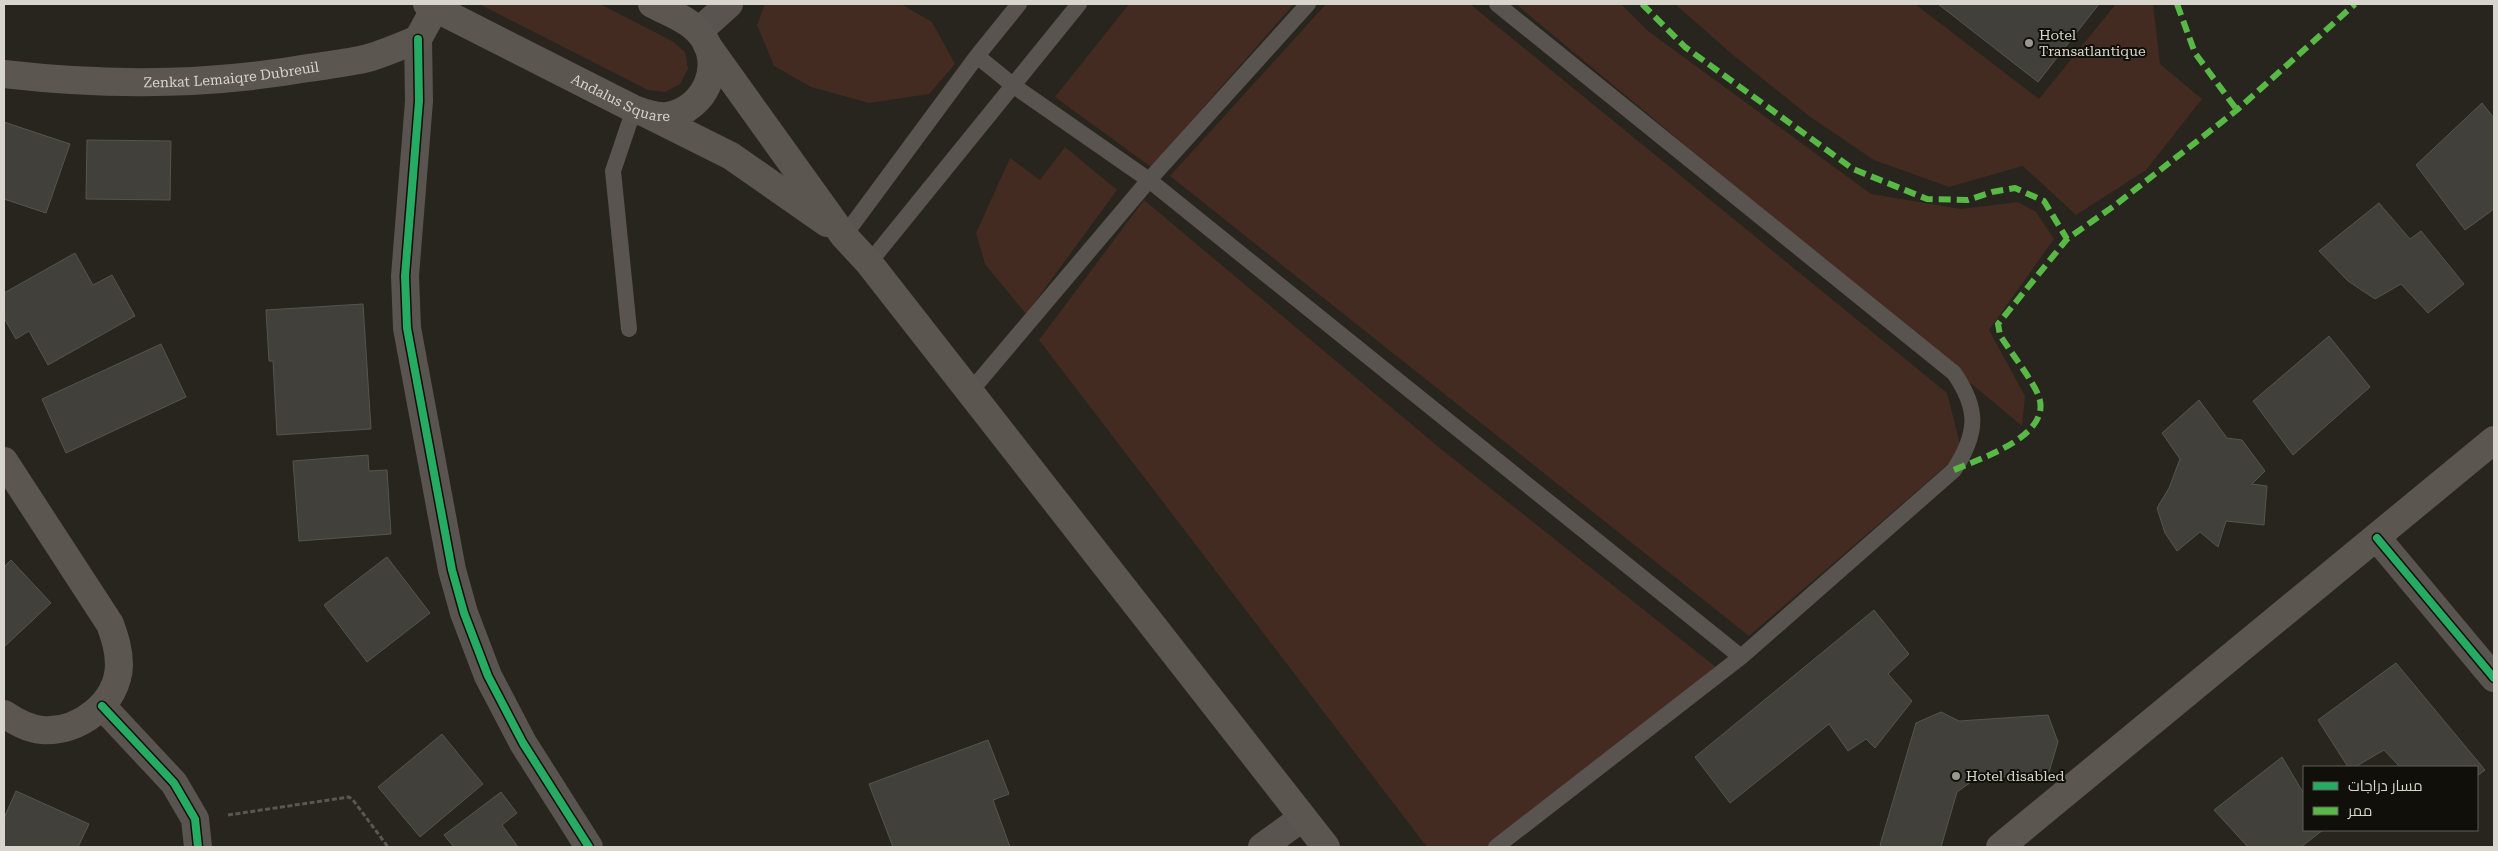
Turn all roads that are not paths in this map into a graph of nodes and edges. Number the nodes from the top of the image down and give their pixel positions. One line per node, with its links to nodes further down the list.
1 (652, 4): 8 (main road)
2 (729, 4): 8 (street)
3 (1019, 4): 10 (lane)
4 (1079, 4): 12 (lane)
5 (1308, 4): 14 (lane)
6 (1497, 4): 22 (lane)
7 (431, 6): 9 (main road); 13 (main road, Andalus Square)
8 (703, 38): 13 (main road, Andalus Square); 15 (main road)
9 (418, 40): 11 (main road, Zenkat Lemaiqre Dubreuil); 28 (street)
10 (977, 56): 12 (lane); 15 (lane)
11 (4, 74)
12 (1014, 86): 14 (lane); 16 (lane)
13 (641, 112): 15 (main road); 17 (lane)
14 (1148, 180): 18 (lane); 22 (lane)
15 (844, 236): 16 (main road)
16 (869, 263): 18 (main road)
17 (630, 328)
18 (969, 393): 26 (main road)
19 (2494, 440): 21 (main road)
20 (4, 461): 24 (main road)
21 (2377, 538): 23 (street); 32 (main road)
22 (1741, 657): 31 (lane)
23 (2494, 678)
24 (102, 706): 25 (main road); 27 (street)
25 (4, 714)
26 (1302, 818): 29 (street); 30 (main road)
27 (198, 847)
28 (589, 847)
29 (1262, 847)
30 (1326, 847)
31 (1496, 847)
32 (2000, 847)

